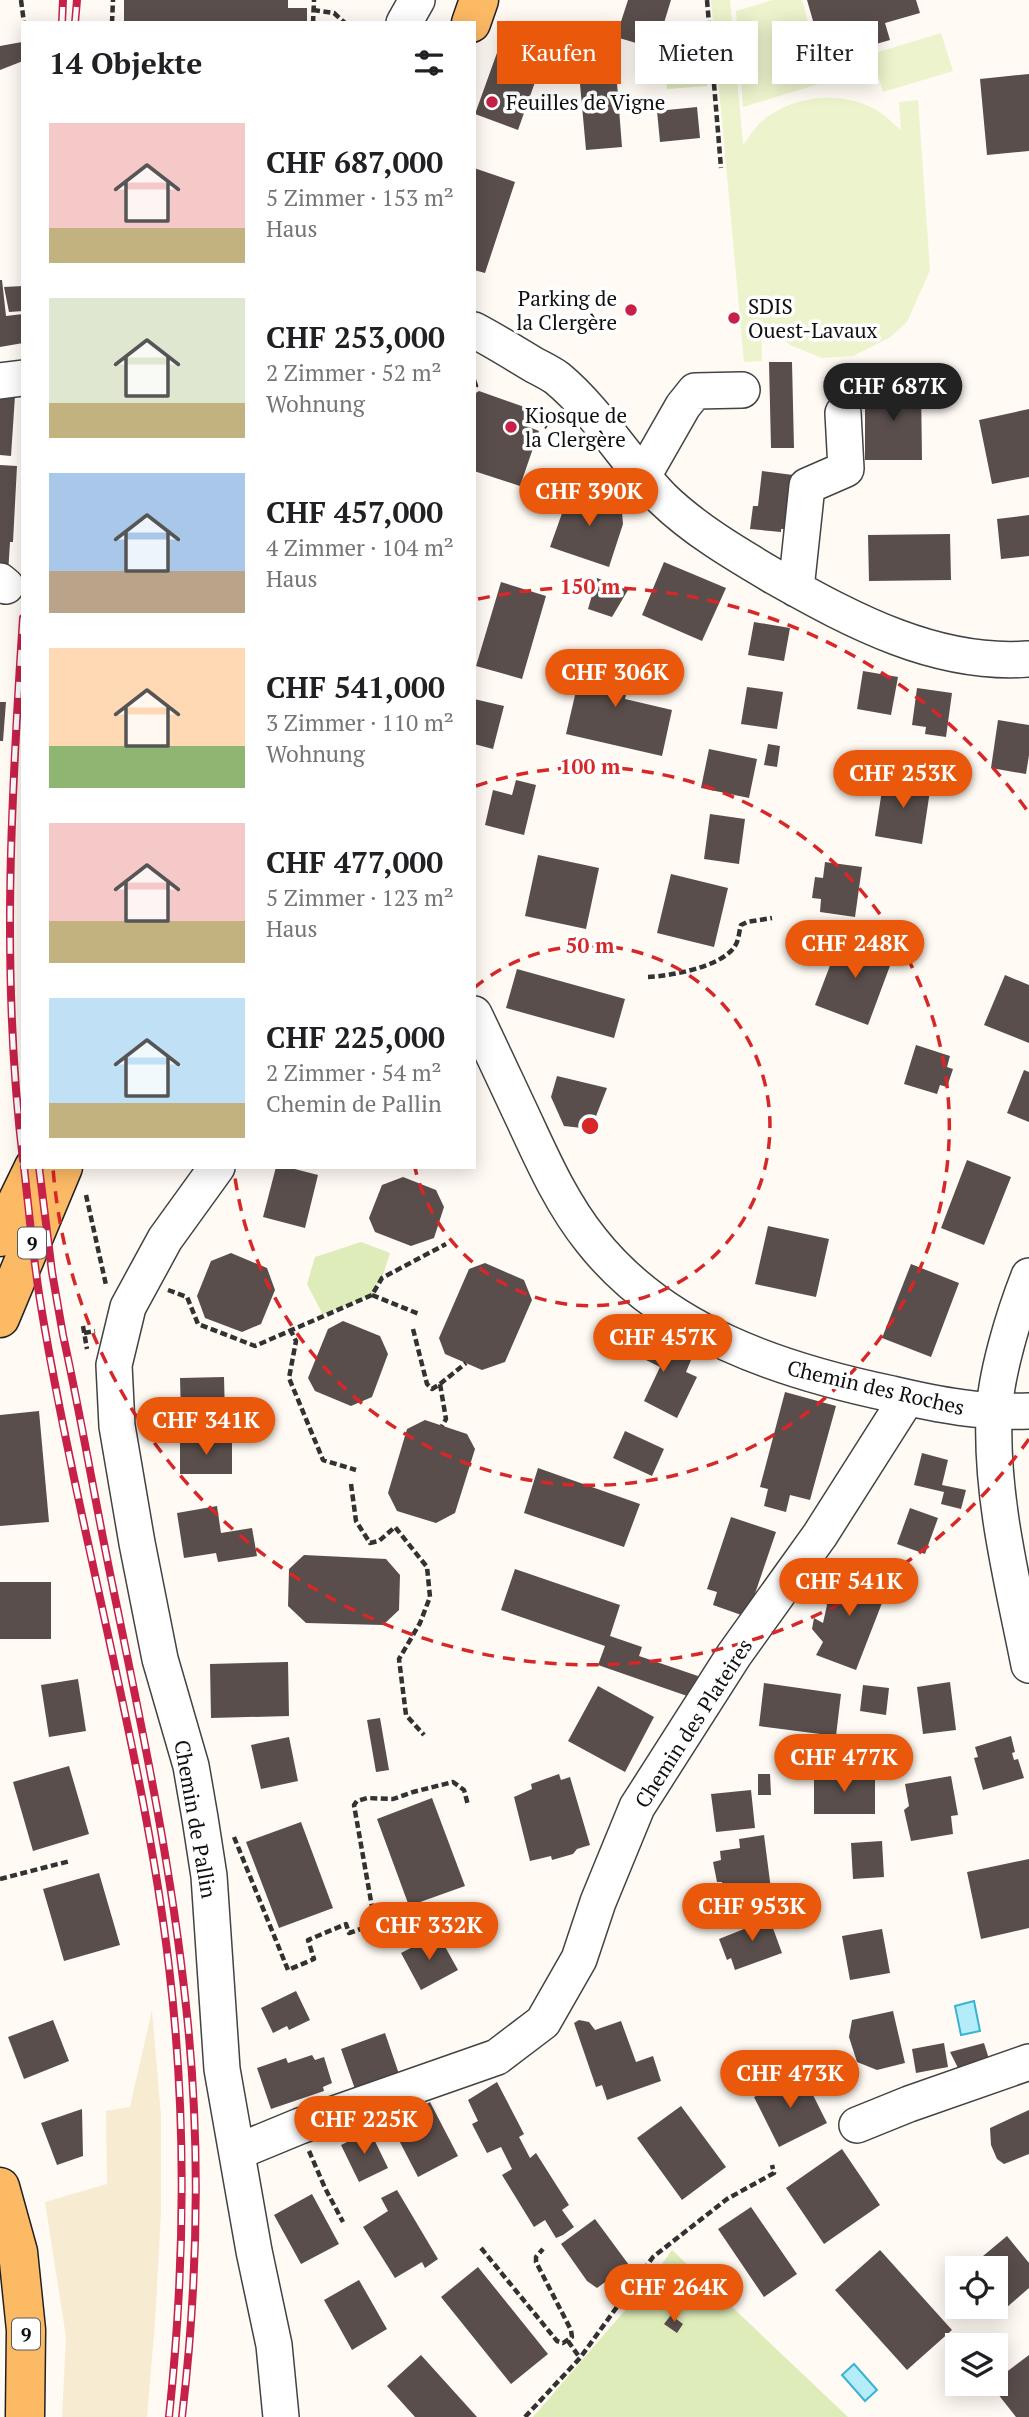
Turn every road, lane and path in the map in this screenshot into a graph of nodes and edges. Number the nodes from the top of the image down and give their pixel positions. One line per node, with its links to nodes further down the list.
1 (21, 0): 7 (path)
2 (113, 0): 8 (path)
3 (314, 0): 6 (path)
4 (479, 0): 11 (main road)
5 (707, 0): 12 (path)
6 (313, 10): 9 (path); 10 (path)
7 (24, 21)
8 (112, 21)
9 (313, 21)
10 (343, 21)
11 (472, 21)
12 (721, 168)
13 (476, 331): 20 (street)
14 (21, 379): 15 (street)
15 (0, 381)
16 (742, 390): 20 (street)
17 (843, 413): 21 (street)
18 (527, 416): 19 (path)
19 (547, 426)
20 (642, 476): 21 (street)
21 (796, 589): 22 (street)
22 (1029, 659)
23 (772, 918): 24 (path)
24 (648, 977)
25 (476, 1018): 41 (street, Chemin des Roches)
26 (33, 1169): 29 (main road, 9)
27 (216, 1169): 34 (street, Chemin de Pallin)
28 (76, 1177): 34 (path); 36 (main road, 9)
29 (0, 1237)
30 (446, 1244): 33 (path)
31 (1029, 1276): 43 (street)
32 (157, 1286): 37 (path)
33 (372, 1295): 35 (path); 37 (path)
34 (117, 1298): 50 (street, Chemin de Pallin)
35 (419, 1314)
36 (0, 1318)
37 (290, 1329): 45 (path)
38 (413, 1329): 40 (path)
39 (466, 1363): 40 (path)
40 (440, 1384): 44 (path)
41 (907, 1398): 43 (street, Chemin des Roches); 55 (street, Chemin des Plateires)
42 (1029, 1411): 43 (street, Chemin des Roches)
43 (994, 1413): 47 (street)
44 (442, 1426)
45 (356, 1470)
46 (351, 1483): 48 (path)
47 (1029, 1665)
48 (424, 1735)
49 (468, 1805): 50 (path)
50 (211, 1827): 56 (street, Chemin de Pallin)
51 (70, 1861): 52 (path)
52 (0, 1879)
53 (1029, 2062): 54 (street)
54 (857, 2125)
55 (300, 2126): 56 (street, Chemin des Plateires); 59 (path)
56 (236, 2152): 65 (street, Chemin de Pallin)
57 (772, 2165): 63 (path)
58 (0, 2188): 64 (main road, 9)
59 (344, 2222)
60 (481, 2248): 62 (path)
61 (543, 2249): 62 (path)
62 (568, 2341): 63 (path)
63 (580, 2358): 66 (path)
64 (25, 2417)
65 (281, 2417)
66 (525, 2417)

